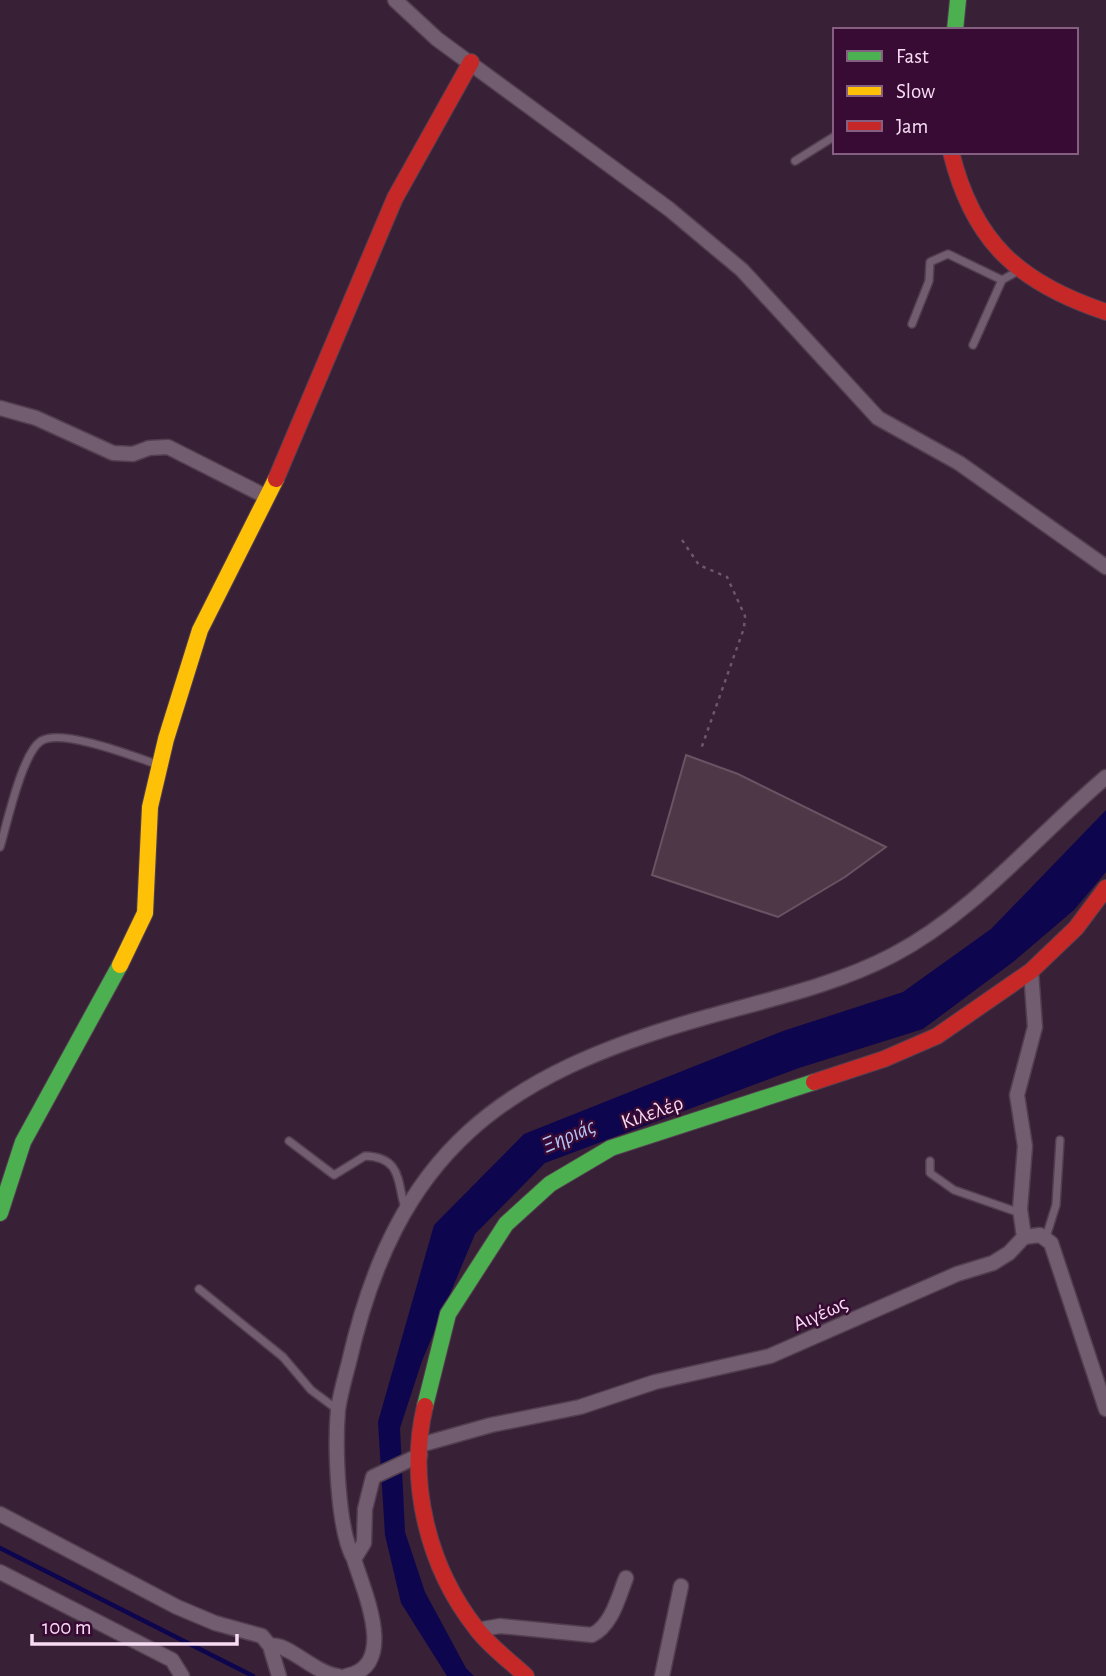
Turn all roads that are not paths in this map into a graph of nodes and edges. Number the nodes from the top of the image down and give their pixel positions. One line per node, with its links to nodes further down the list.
1 (395, 0): 4 (street)
2 (958, 0): 3 (street)
3 (955, 28)
4 (471, 62): 14 (street); 15 (street)
5 (833, 137): 7 (lane)
6 (951, 154): 8 (street)
7 (795, 161)
8 (1018, 271): 9 (lane); 10 (street)
9 (1002, 280): 11 (lane); 12 (lane)
10 (1106, 312)
11 (912, 324)
12 (973, 345)
13 (0, 408): 14 (street)
14 (267, 497): 16 (street)
15 (1103, 565)
16 (160, 765): 18 (lane); 25 (street)
17 (1106, 777): 24 (street)
18 (0, 847)
19 (1106, 888): 20 (street, Κιλελέρ)
20 (1031, 971): 26 (street); 32 (street, Κιλελέρ)
21 (1060, 1140): 28 (lane)
22 (289, 1141): 24 (lane)
23 (930, 1161): 26 (lane)
24 (405, 1208): 30 (street)
25 (0, 1213)
26 (1021, 1213): 27 (street)
27 (1024, 1237): 28 (street); 32 (street, Αιγέως)
28 (1046, 1237): 31 (street)
29 (199, 1289): 30 (lane)
30 (334, 1408): 34 (street)
31 (1106, 1409)
32 (420, 1450): 34 (street, Αιγέως); 38 (street, Κιλελέρ)
33 (0, 1514): 39 (street)
34 (354, 1559): 43 (street)
35 (0, 1572): 40 (street)
36 (626, 1578): 38 (street)
37 (681, 1586): 45 (street)
38 (477, 1630): 44 (street, Κιλελέρ)
39 (270, 1646): 41 (street); 42 (street)
40 (182, 1676)
41 (279, 1676)
42 (338, 1676)
43 (346, 1676)
44 (526, 1676)
45 (662, 1676)

